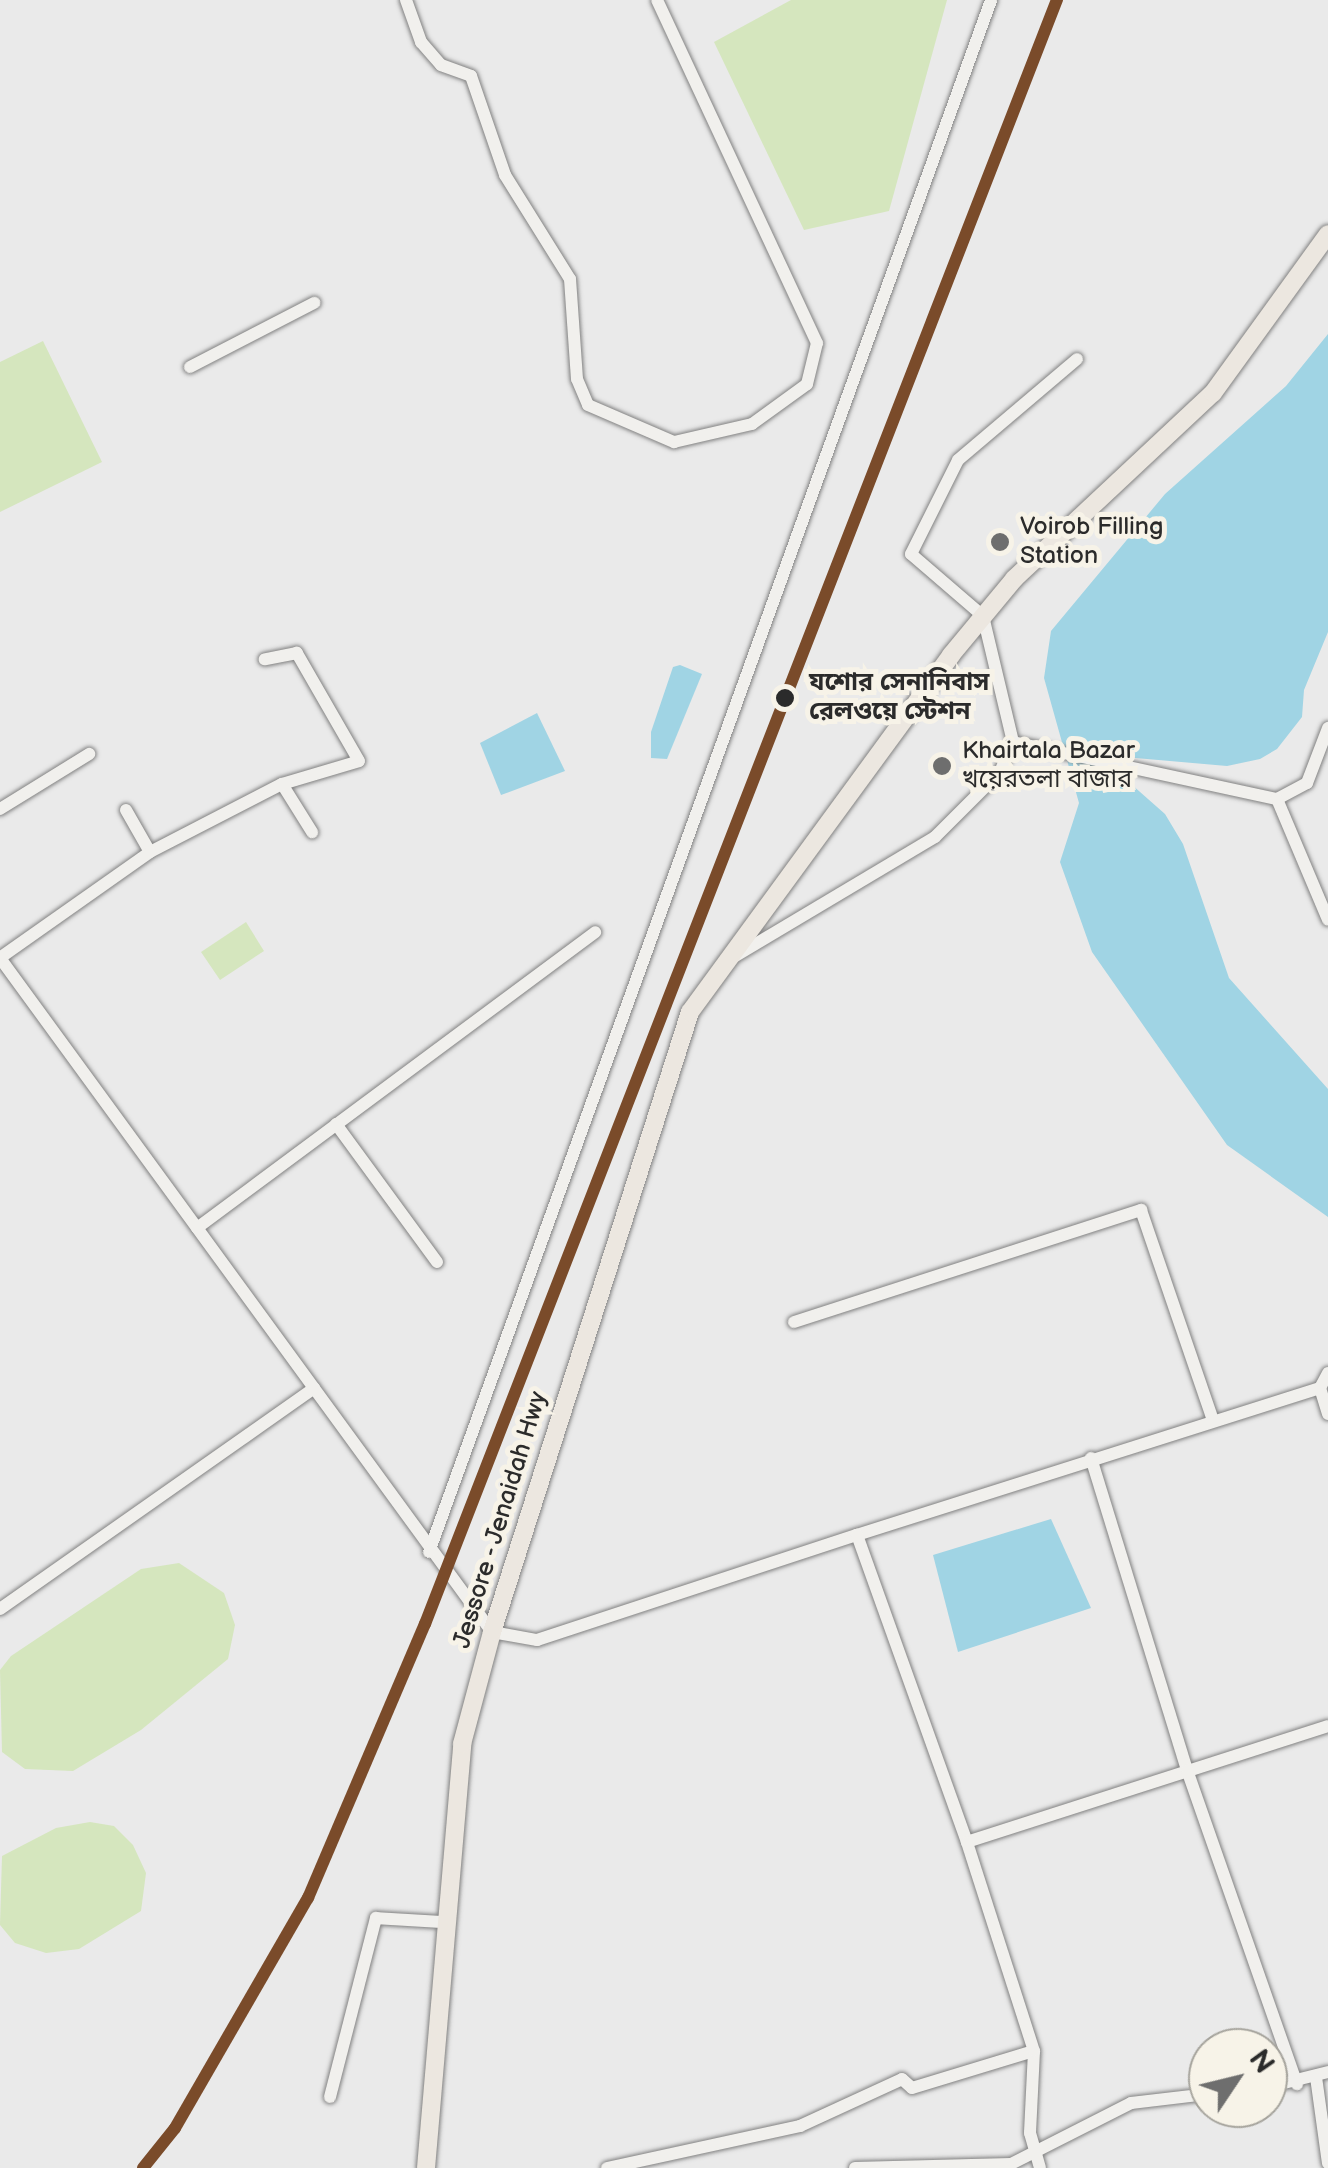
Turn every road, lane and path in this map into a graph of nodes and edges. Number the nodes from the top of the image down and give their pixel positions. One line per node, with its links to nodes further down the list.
1 (406, 0): 2 (street)
2 (657, 0)
3 (992, 0): 33 (street)
4 (1328, 234): 8 (highway, Jessore - Jenaidah Hwy)
5 (314, 303): 7 (street)
6 (1077, 359): 8 (street)
7 (190, 367)
8 (983, 616): 11 (street); 21 (highway, Jessore - Jenaidah Hwy)
9 (265, 659): 13 (street)
10 (1328, 728): 14 (street)
11 (1013, 742): 14 (street); 21 (street)
12 (89, 754): 15 (street)
13 (282, 784): 17 (street); 18 (street)
14 (1277, 799): 19 (street)
15 (0, 809)
16 (126, 810): 18 (street)
17 (312, 832)
18 (150, 852): 23 (street)
19 (1328, 920)
20 (595, 932): 22 (street)
21 (721, 965): 35 (highway, Jessore - Jenaidah Hwy)
22 (336, 1124): 23 (street); 24 (street)
23 (197, 1228): 27 (street)
24 (437, 1262)
25 (794, 1322): 30 (street)
26 (1328, 1373): 28 (street)
27 (314, 1388): 33 (street); 34 (street)
28 (1320, 1388): 29 (street); 30 (street)
29 (1328, 1414)
30 (1213, 1420): 31 (street)
31 (1091, 1458): 32 (street); 37 (street)
32 (857, 1535): 35 (street); 38 (street)
33 (429, 1552): 35 (street)
34 (0, 1608)
35 (492, 1632): 39 (highway, Jessore - Jenaidah Hwy)
36 (1328, 1726): 37 (street)
37 (1187, 1770): 38 (street); 42 (street)
38 (967, 1842): 40 (street)
39 (444, 1922): 45 (street); 48 (highway, Jessore - Jenaidah Hwy)
40 (1034, 2051): 46 (street); 49 (street)
41 (1322, 2075): 42 (street); 47 (street)
42 (1297, 2084): 43 (street)
43 (1288, 2085)
44 (1188, 2096): 46 (street)
45 (330, 2097)
46 (1039, 2152): 50 (street); 51 (street)
47 (1328, 2163)
48 (426, 2168)
49 (607, 2168)
50 (856, 2168)
51 (1040, 2168)

